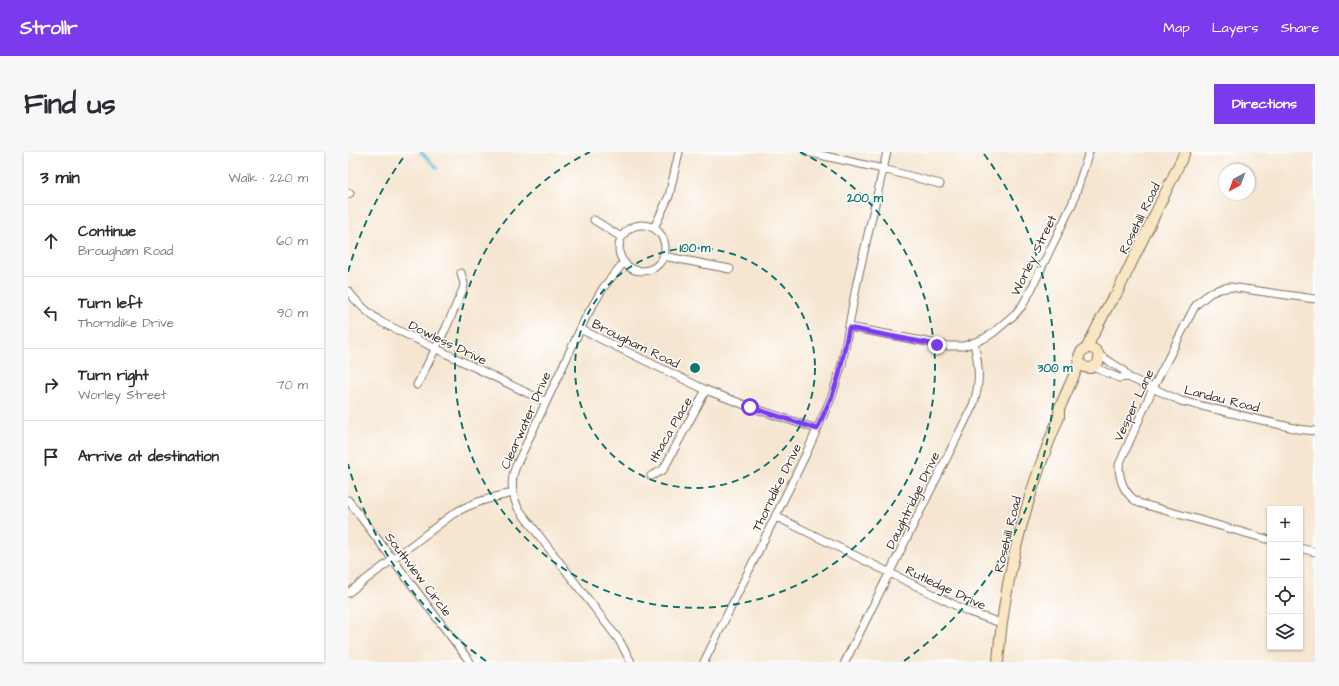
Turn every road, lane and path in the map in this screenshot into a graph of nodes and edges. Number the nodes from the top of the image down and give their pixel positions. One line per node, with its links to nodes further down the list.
1 (680, 152): 9 (street)
2 (807, 152): 6 (street)
3 (887, 152): 6 (street, Thorndike Drive)
4 (1089, 152): 20 (street, Worley Street)
5 (1185, 152): 16 (main road, Rosehill Road)
6 (883, 169): 7 (street); 18 (street, Thorndike Drive)
7 (940, 184)
8 (594, 220): 10 (street)
9 (654, 228): 10 (street); 11 (street)
10 (621, 237): 12 (street)
11 (663, 256): 12 (street); 13 (street)
12 (624, 262): 19 (street, Clearwater Drive)
13 (730, 269)
14 (461, 273): 21 (street)
15 (348, 291): 21 (street, Dowless Drive)
16 (1116, 295): 22 (main road, Rosehill Road); 23 (main road, Rosehill Road)
17 (1315, 299): 28 (street, Vesper Lane)
18 (849, 328): 20 (street, Worley Street); 32 (street, Thorndike Drive)
19 (580, 329): 29 (street, Brougham Road); 30 (street, Clearwater Drive)
20 (974, 343): 42 (street, Daughtridge Drive)
21 (436, 349): 27 (street); 30 (street, Dowless Drive)
22 (1086, 349): 23 (main road); 24 (main road)
23 (1098, 354): 25 (main road); 26 (street, Landau Road)
24 (1080, 362): 25 (main road); 31 (main road, Rosehill Road)
25 (1093, 367): 26 (street, Landau Road); 31 (main road, Rosehill Road)
26 (1128, 377): 28 (street, Landau Road)
27 (417, 385)
28 (1153, 388): 33 (street, Landau Road); 38 (street, Vesper Lane)
29 (706, 390): 32 (street, Brougham Road); 34 (street, Ithaca Place)
30 (546, 402): 35 (street, Clearwater Drive)
31 (1059, 417): 44 (main road, Rosehill Road)
32 (817, 429): 37 (street, Thorndike Drive)
33 (1315, 431)
34 (651, 476)
35 (512, 493): 41 (street); 46 (street, Clearwater Drive)
36 (348, 500): 41 (street, Southview Circle)
37 (775, 516): 42 (street, Rutledge Drive); 47 (street, Thorndike Drive)
38 (1267, 539)
39 (1303, 549): 40 (street)
40 (1315, 552)
41 (393, 560): 43 (street); 45 (street, Southview Circle)
42 (889, 574): 44 (street, Rutledge Drive); 48 (street, Daughtridge Drive)
43 (348, 593)
44 (1001, 623): 49 (main road, Rosehill Road)
45 (470, 662)
46 (631, 662)
47 (704, 662)
48 (845, 662)
49 (998, 662)

